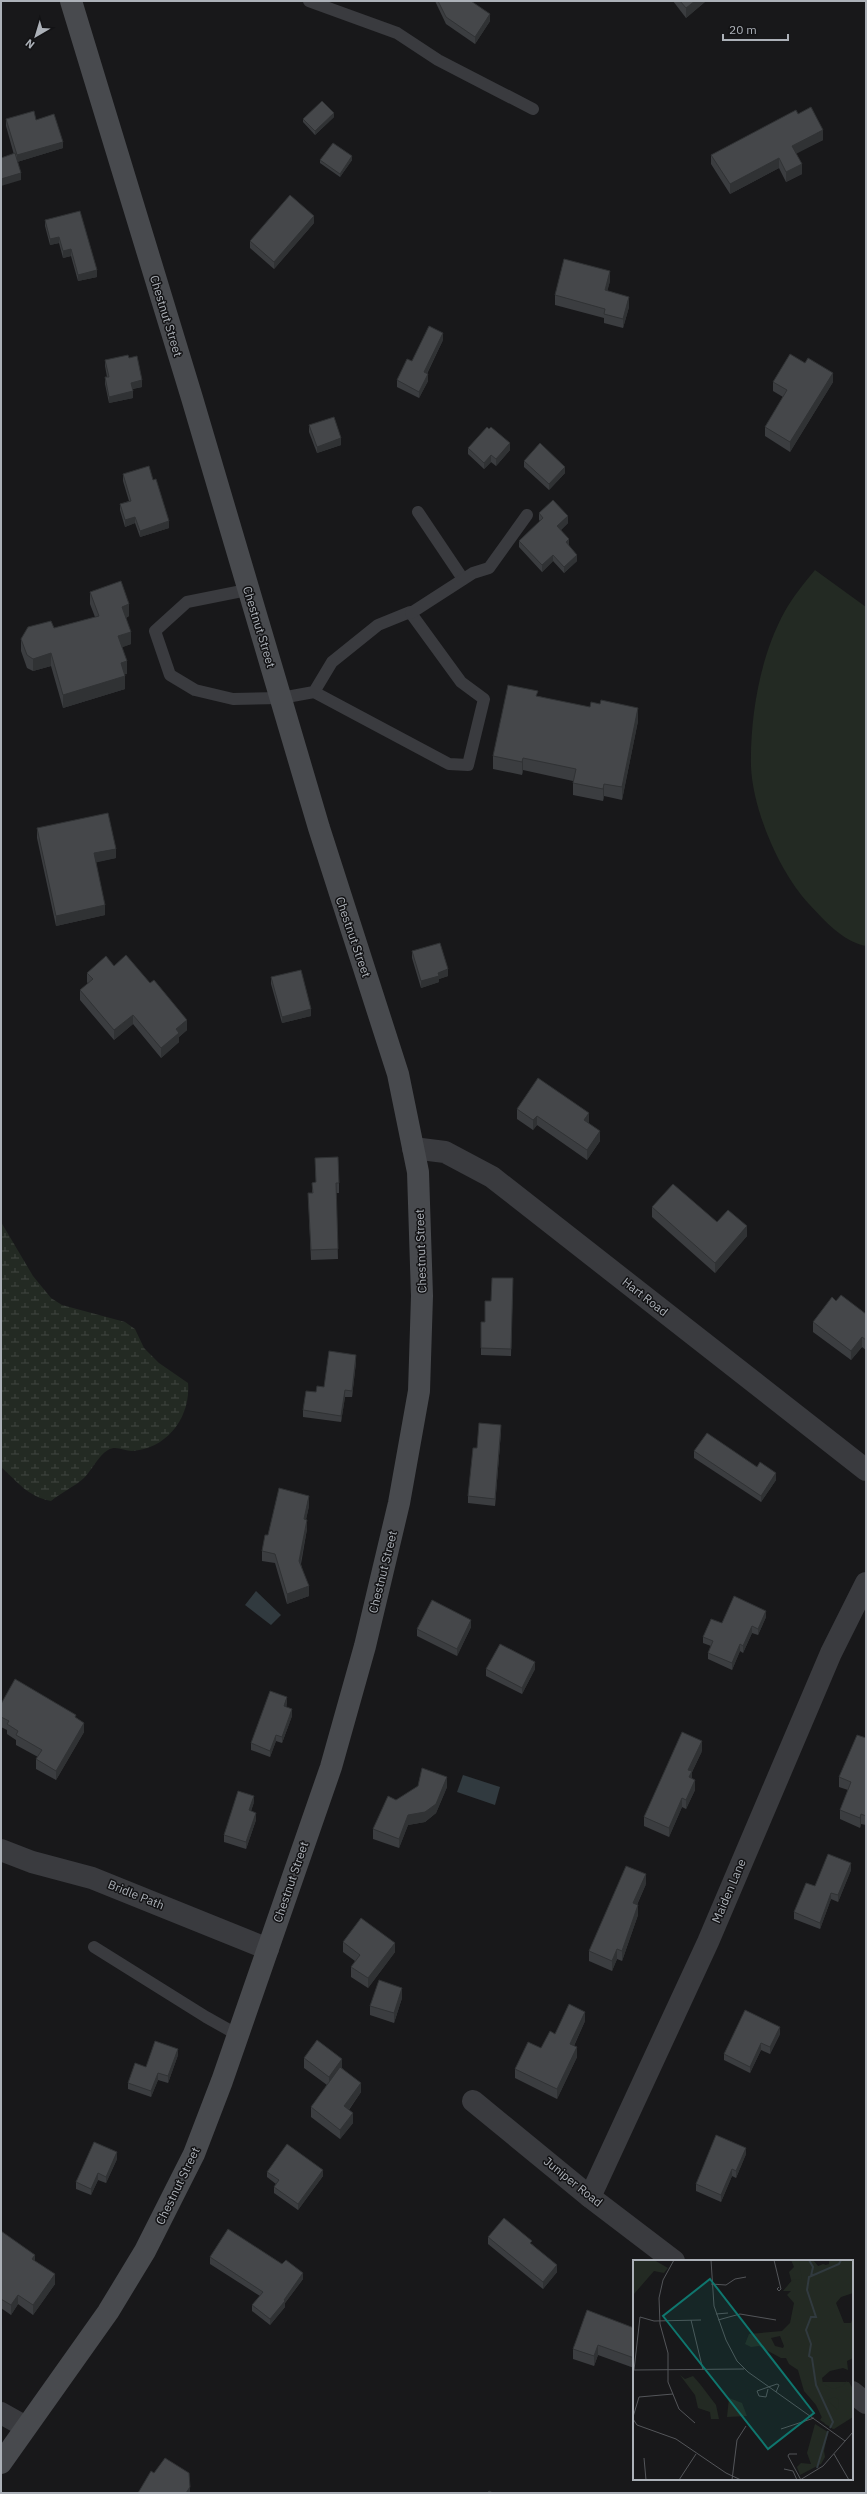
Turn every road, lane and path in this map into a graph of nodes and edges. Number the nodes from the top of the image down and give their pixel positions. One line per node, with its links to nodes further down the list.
1 (71, 1): 7 (street, Chestnut Street)
2 (309, 1): 3 (lane)
3 (533, 109)
4 (418, 512): 6 (lane)
5 (527, 515): 6 (lane)
6 (463, 580): 8 (lane)
7 (247, 590): 10 (street, Chestnut Street); 10 (lane)
8 (411, 613): 9 (lane); 9 (lane)
9 (314, 692): 10 (lane)
10 (281, 698): 11 (street, Chestnut Street)
11 (413, 1148): 12 (street, Hart Road); 16 (street, Chestnut Street)
12 (866, 1470)
13 (866, 1583): 19 (street, Maiden Lane)
14 (1, 1850): 16 (street, Bridle Path)
15 (94, 1947): 17 (lane)
16 (268, 1949): 17 (street, Chestnut Street)
17 (238, 2035): 24 (street, Chestnut Street)
18 (473, 2101): 19 (street, Juniper Road)
19 (590, 2198): 20 (street, Juniper Road)
20 (673, 2260)
21 (853, 2393): 22 (street)
22 (866, 2403)
23 (1, 2413): 24 (street)
24 (26, 2427): 25 (street, Chestnut Street)
25 (1, 2463)

